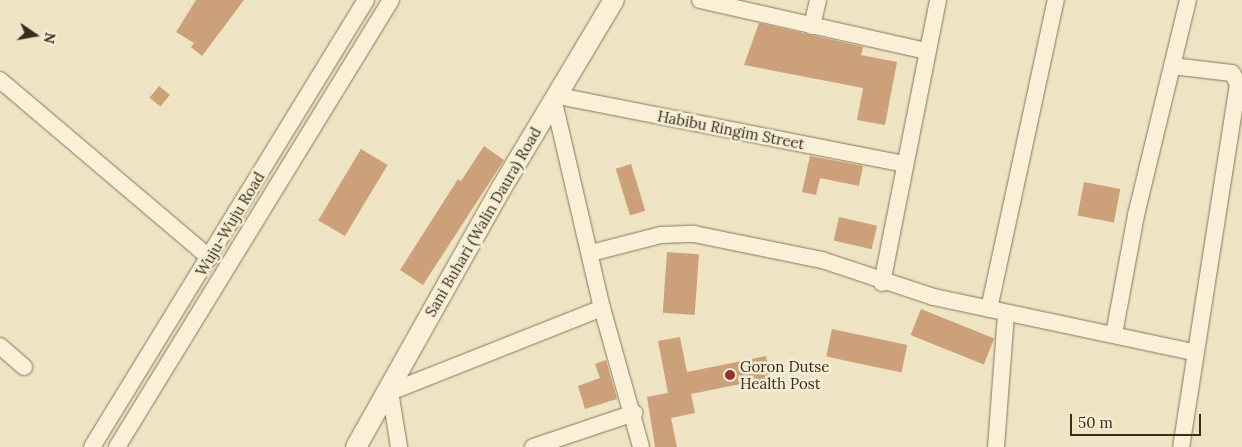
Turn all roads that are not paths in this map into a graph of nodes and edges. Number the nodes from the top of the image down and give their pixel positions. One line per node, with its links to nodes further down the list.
1 (366, 0): 16 (street, Wuju-Wuju Road)
2 (391, 0): 28 (street, Wuju-Wuju Road)
3 (614, 0): 13 (street, Sani Buhari (Walin Daura) Road)
4 (700, 0): 9 (street)
5 (818, 0): 9 (street)
6 (938, 0): 10 (street)
7 (1056, 0): 19 (street)
8 (1188, 0): 11 (street)
9 (812, 26): 10 (street)
10 (927, 51): 14 (street)
11 (1172, 66): 21 (street); 23 (street)
12 (0, 80): 16 (street)
13 (556, 99): 14 (street, Habibu Ringim Street); 15 (street); 25 (street, Sani Buhari (Walin Daura) Road)
14 (904, 164): 17 (street)
15 (591, 253): 17 (street); 18 (street)
16 (210, 258): 27 (street, Wuju-Wuju Road)
17 (882, 283): 19 (street)
18 (602, 308): 25 (street); 26 (street)
19 (989, 309): 20 (street)
20 (1006, 313): 21 (street); 33 (street)
21 (1114, 334): 23 (street)
22 (0, 346): 24 (street)
23 (1193, 352): 34 (street)
24 (24, 367)
25 (389, 389): 29 (street, Sani Buhari (Walin Daura) Road); 30 (street)
26 (634, 413): 31 (street); 32 (street)
27 (92, 447)
28 (116, 447)
29 (356, 447)
30 (399, 447)
31 (533, 447)
32 (641, 447)
33 (996, 447)
34 (1181, 447)

